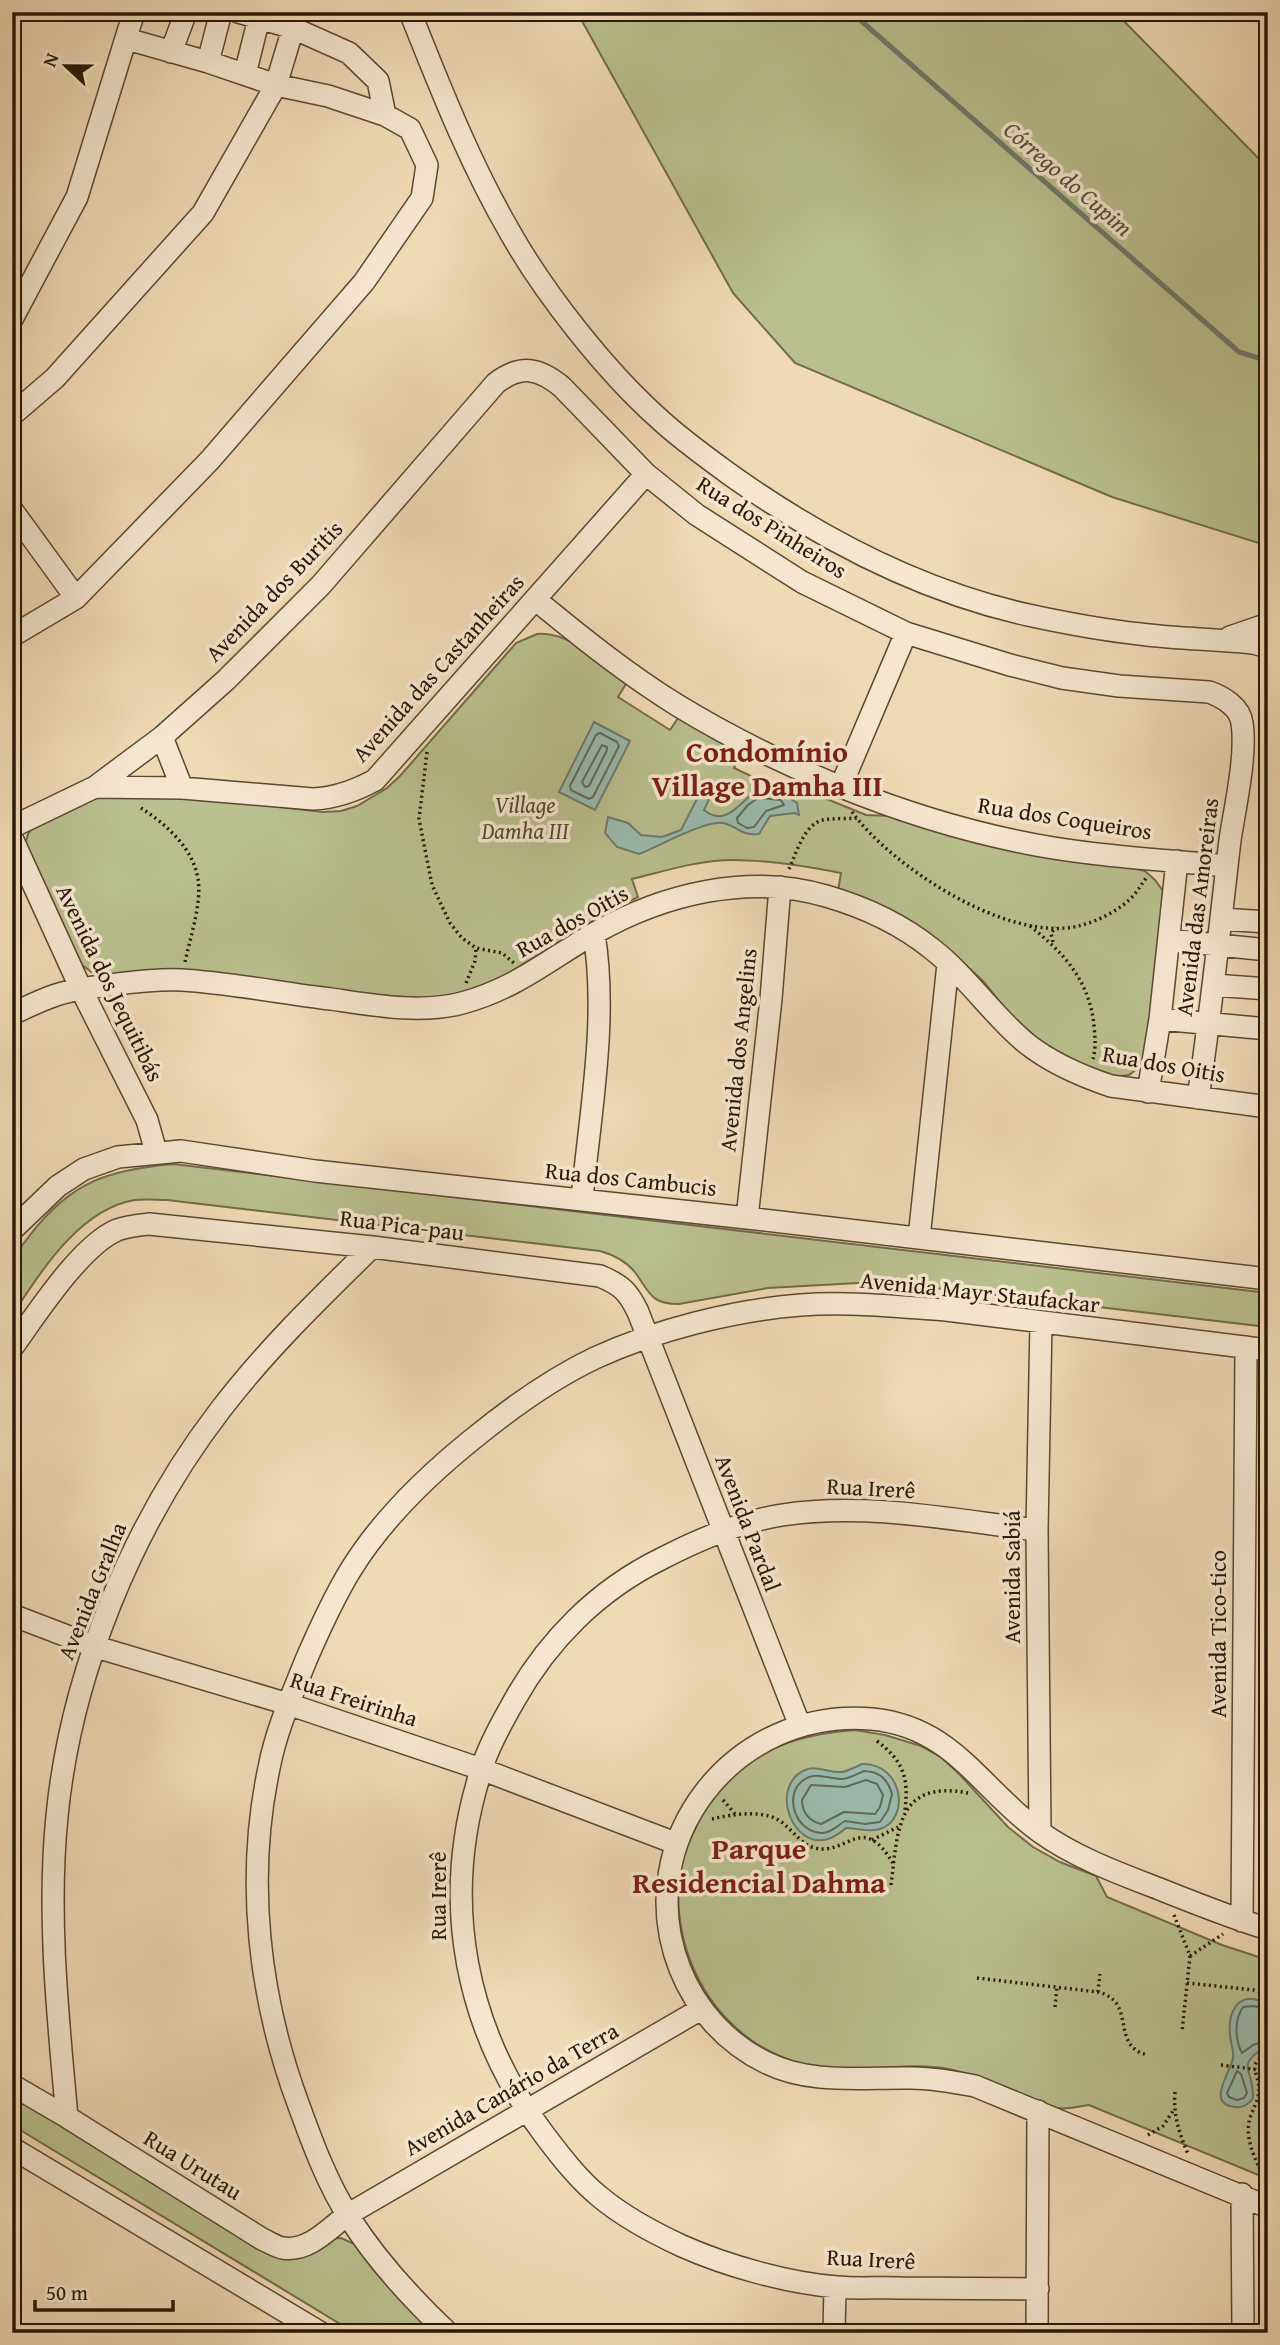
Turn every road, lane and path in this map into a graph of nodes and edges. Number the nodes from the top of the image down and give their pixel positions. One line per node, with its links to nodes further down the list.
1 (134, 12): 7 (street)
2 (186, 12): 8 (street)
3 (221, 12): 9 (street)
4 (410, 12): 23 (street)
5 (253, 14): 6 (street); 10 (street)
6 (295, 20): 11 (street); 12 (street)
7 (127, 39): 8 (street); 13 (street)
8 (171, 52): 9 (street)
9 (208, 62): 10 (street)
10 (245, 74): 11 (street)
11 (276, 85): 12 (street); 15 (street)
12 (385, 116): 18 (street)
13 (12, 318)
14 (547, 374): 16 (street, Rua dos Pinheiros); 26 (street, Avenida dos Buritis)
15 (12, 415)
16 (646, 474): 19 (street, Avenida das Castanheiras); 21 (street, Rua dos Pinheiros)
17 (12, 510): 18 (street)
18 (76, 598): 22 (street)
19 (536, 600): 28 (street, Rua dos Coqueiros); 30 (street, Avenida das Castanheiras)
20 (1268, 624): 23 (street)
21 (906, 633): 25 (street, Rua dos Pinheiros); 28 (street)
22 (12, 636)
23 (1221, 640): 24 (street)
24 (1268, 647)
25 (1242, 722): 35 (street, Avenida das Amoreiras)
26 (162, 737): 29 (street, Avenida dos Buritis); 30 (street)
27 (423, 767): 45 (path)
28 (841, 786): 34 (street, Rua dos Coqueiros)
29 (95, 787): 30 (street, Avenida das Castanheiras); 32 (street, Avenida dos Buritis)
30 (182, 788)
31 (134, 802): 49 (path)
32 (12, 827)
33 (12, 838): 51 (street, Avenida dos Jequitibás)
34 (1177, 866): 35 (street, Rua dos Coqueiros); 40 (path); 42 (street)
35 (1227, 866): 37 (street, Avenida das Amoreiras)
36 (779, 887): 39 (path); 41 (street, Rua dos Oitis); 47 (street, Rua dos Oitis); 64 (street, Avenida dos Angelins)
37 (1221, 919): 38 (street); 44 (street, Avenida das Amoreiras)
38 (1268, 922)
39 (1029, 925): 40 (path); 43 (path)
40 (1056, 927): 43 (path)
41 (594, 934): 48 (street, Rua dos Oitis); 63 (street)
42 (1169, 940): 44 (street); 55 (street)
43 (1053, 944): 58 (path)
44 (1218, 946): 46 (street); 50 (street, Avenida das Amoreiras)
45 (476, 948): 48 (path); 53 (path)
46 (1268, 950)
47 (948, 964): 58 (street, Rua dos Oitis); 66 (street)
48 (530, 976): 53 (street, Rua dos Oitis)
49 (181, 980): 51 (street, Rua dos Oitis); 53 (street, Rua dos Oitis)
50 (1214, 985): 52 (street); 56 (street, Avenida das Amoreiras)
51 (81, 989): 54 (street, Rua dos Oitis); 62 (street, Avenida dos Jequitibás)
52 (1268, 989)
53 (461, 1003)
54 (12, 1014)
55 (1160, 1019): 56 (street); 59 (street)
56 (1210, 1025): 57 (street); 60 (street, Avenida das Amoreiras)
57 (1268, 1029)
58 (1087, 1078): 59 (street, Rua dos Oitis)
59 (1148, 1092): 60 (street, Rua dos Oitis)
60 (1198, 1098): 61 (street, Rua dos Oitis)
61 (1268, 1107)
62 (156, 1152): 63 (street, Rua dos Cambucis); 65 (street, Rua dos Cambucis)
63 (582, 1199): 64 (street, Rua dos Cambucis)
64 (747, 1218): 66 (street, Rua dos Cambucis)
65 (12, 1230)
66 (919, 1238): 68 (street, Rua dos Cambucis)
67 (372, 1247): 70 (street, Rua Pica-pau); 71 (street, Rua Pica-pau); 76 (street, Avenida Gralha)
68 (1268, 1279)
69 (1041, 1323): 70 (street, Avenida Mayr Staufackar); 72 (street, Avenida Mayr Staufackar); 73 (street, Avenida Sabiá)
70 (648, 1338): 74 (street, Avenida Pardal); 77 (street, Avenida Mayr Staufackar)
71 (12, 1348)
72 (1257, 1348): 91 (street, Avenida Tico-tico)
73 (1037, 1530): 74 (street, Rua Irerê); 85 (street, Avenida Sabiá)
74 (723, 1532): 78 (street, Avenida Pardal); 80 (street, Rua Irerê)
75 (12, 1615): 76 (street, Rua Freirinha)
76 (93, 1646): 77 (street, Rua Freirinha); 113 (street, Avenida Gralha)
77 (288, 1704): 80 (street, Rua Freirinha); 120 (street, Avenida Mayr Staufackar)
78 (800, 1726): 85 (street); 87 (street)
79 (876, 1740): 82 (path)
80 (481, 1769): 87 (street, Rua Freirinha); 110 (street, Rua Irerê)
81 (976, 1796): 82 (path)
82 (905, 1810): 84 (path)
83 (735, 1814): 86 (path)
84 (899, 1826): 86 (path); 88 (path)
85 (1040, 1832): 90 (street)
86 (872, 1840): 88 (path)
87 (676, 1843): 101 (street)
88 (894, 1865): 89 (path)
89 (891, 1885)
90 (1154, 1887): 91 (street); 93 (path)
91 (1242, 1921): 92 (street); 93 (path)
92 (1268, 1929)
93 (1190, 1956): 96 (path)
94 (1100, 1974): 98 (path)
95 (977, 1978): 97 (path)
96 (1187, 1983): 99 (path); 102 (path)
97 (1057, 1987): 98 (path); 100 (path)
98 (1098, 1992): 104 (path)
99 (1268, 1994)
100 (1055, 2007)
101 (701, 2009): 110 (street, Avenida Canário da Terra); 111 (street)
102 (1182, 2032)
103 (1268, 2053): 106 (path)
104 (1147, 2055)
105 (1221, 2065): 106 (path)
106 (1254, 2069): 107 (path); 117 (path)
107 (1268, 2071)
108 (12, 2085): 113 (street, Rua Urutau)
109 (1175, 2092): 112 (path)
110 (526, 2111): 120 (street, Avenida Canário da Terra); 121 (street, Rua Irerê)
111 (1038, 2111): 114 (street); 122 (street)
112 (1173, 2111): 114 (path); 116 (path)
113 (67, 2117): 120 (street, Rua Urutau)
114 (1123, 2146): 116 (street)
115 (12, 2148): 123 (street)
116 (1202, 2178): 118 (street)
117 (1268, 2188)
118 (1242, 2194): 119 (street); 127 (street)
119 (1268, 2207)
120 (347, 2215): 124 (street, Avenida Mayr Staufackar)
121 (835, 2287): 122 (street, Rua Irerê); 125 (street)
122 (1038, 2289): 126 (street)
123 (321, 2333)
124 (448, 2333)
125 (834, 2333)
126 (1037, 2333)
127 (1242, 2333)

